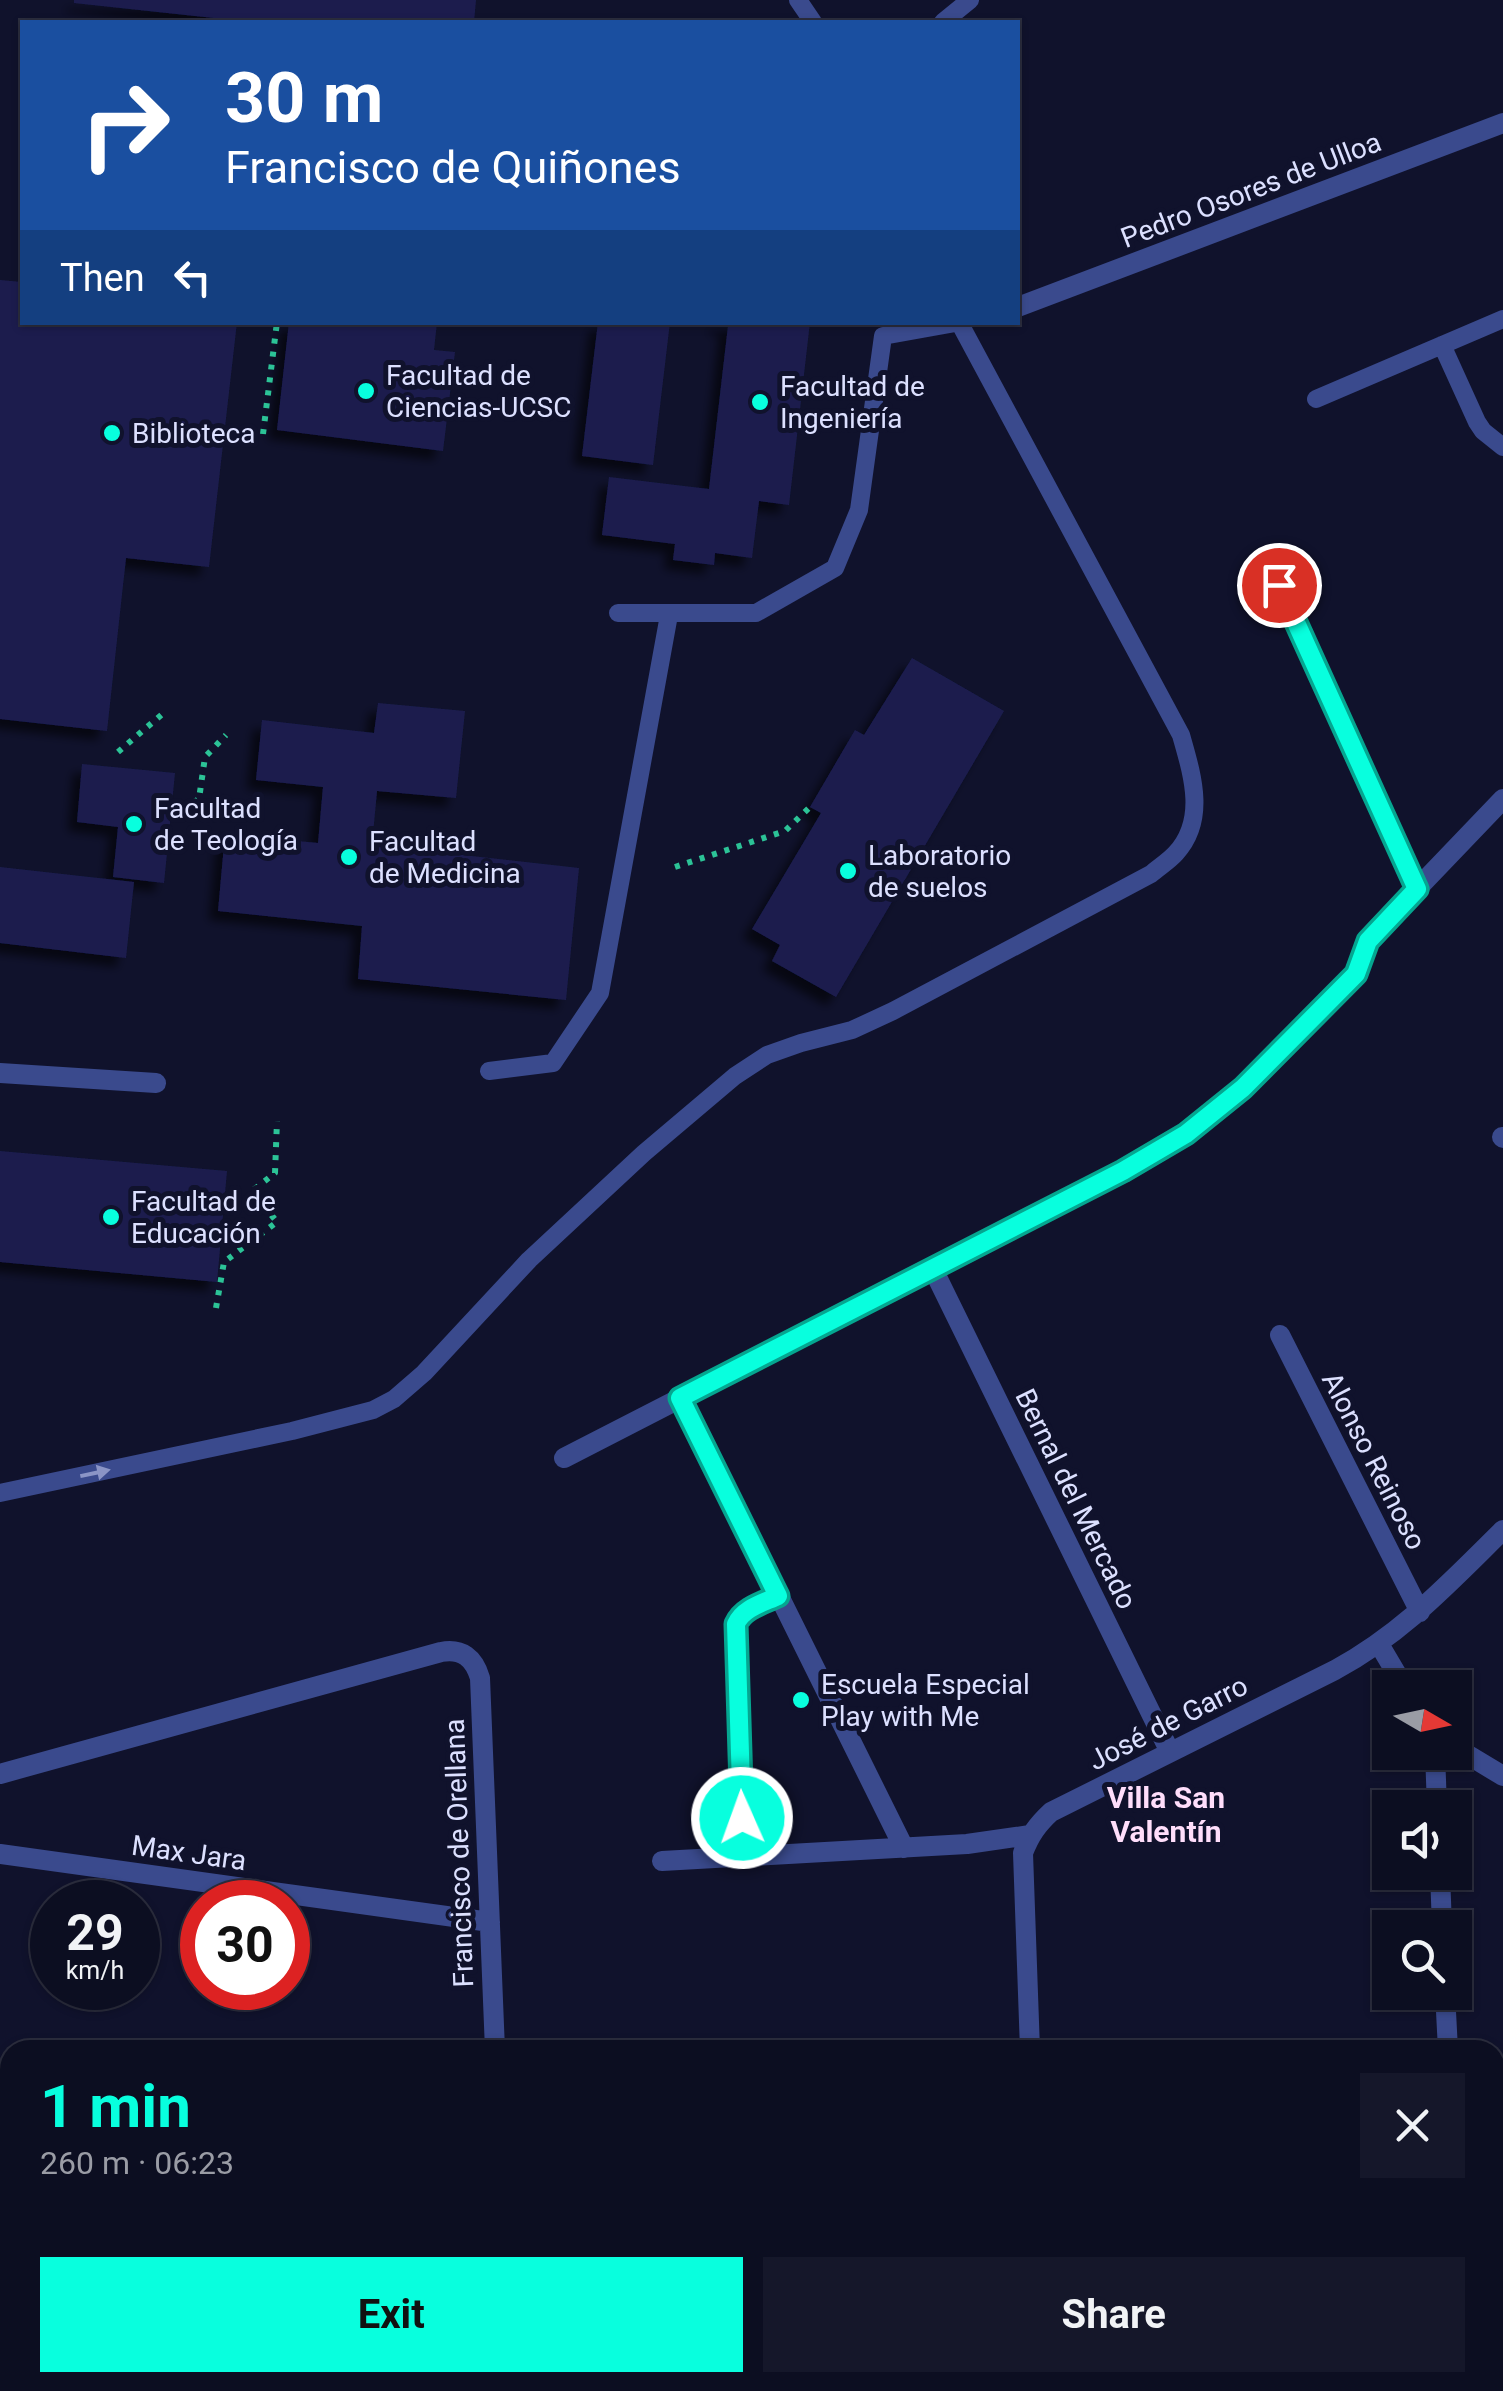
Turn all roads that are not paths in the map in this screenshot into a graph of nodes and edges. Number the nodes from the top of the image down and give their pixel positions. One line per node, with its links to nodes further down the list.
1 (970, 0): 2 (lane)
2 (945, 20)
3 (1503, 123): 4 (street, Pedro Osores de Ulloa)
4 (1020, 306)
5 (1503, 319): 8 (lane)
6 (948, 325): 13 (lane)
7 (961, 325): 23 (lane, one-way to 7)
8 (1442, 345): 9 (lane); 10 (lane)
9 (1316, 398)
10 (1503, 447)
11 (1279, 585): 15 (street)
12 (618, 613): 13 (lane)
13 (669, 614): 16 (lane)
14 (1503, 800): 15 (street)
15 (1417, 889): 19 (street)
16 (490, 1071)
17 (0, 1073): 18 (street)
18 (156, 1083)
19 (932, 1269): 21 (street); 29 (street, Bernal del Mercado)
20 (1280, 1335): 26 (street, Alonso Reinoso)
21 (680, 1398): 22 (street); 25 (street)
22 (564, 1458)
23 (0, 1493)
24 (1503, 1530): 26 (street, José de Garro)
25 (778, 1596): 34 (street); 36 (street)
26 (1420, 1612): 27 (street, José de Garro)
27 (1379, 1644): 28 (street); 29 (street, José de Garro)
28 (1394, 1670)
29 (1170, 1752): 33 (street, José de Garro)
30 (1472, 1757): 32 (street)
31 (0, 1774): 38 (street, Francisco de Orellana)
32 (1503, 1776)
33 (1030, 1835): 34 (street); 41 (street)
34 (904, 1848): 36 (street)
35 (0, 1854): 38 (street, Max Jara)
36 (744, 1856): 37 (street)
37 (662, 1861)
38 (490, 1922): 40 (street, Francisco de Orellana)
39 (1446, 2010): 42 (street)
40 (495, 2040)
41 (1030, 2040)
42 (1447, 2040)

